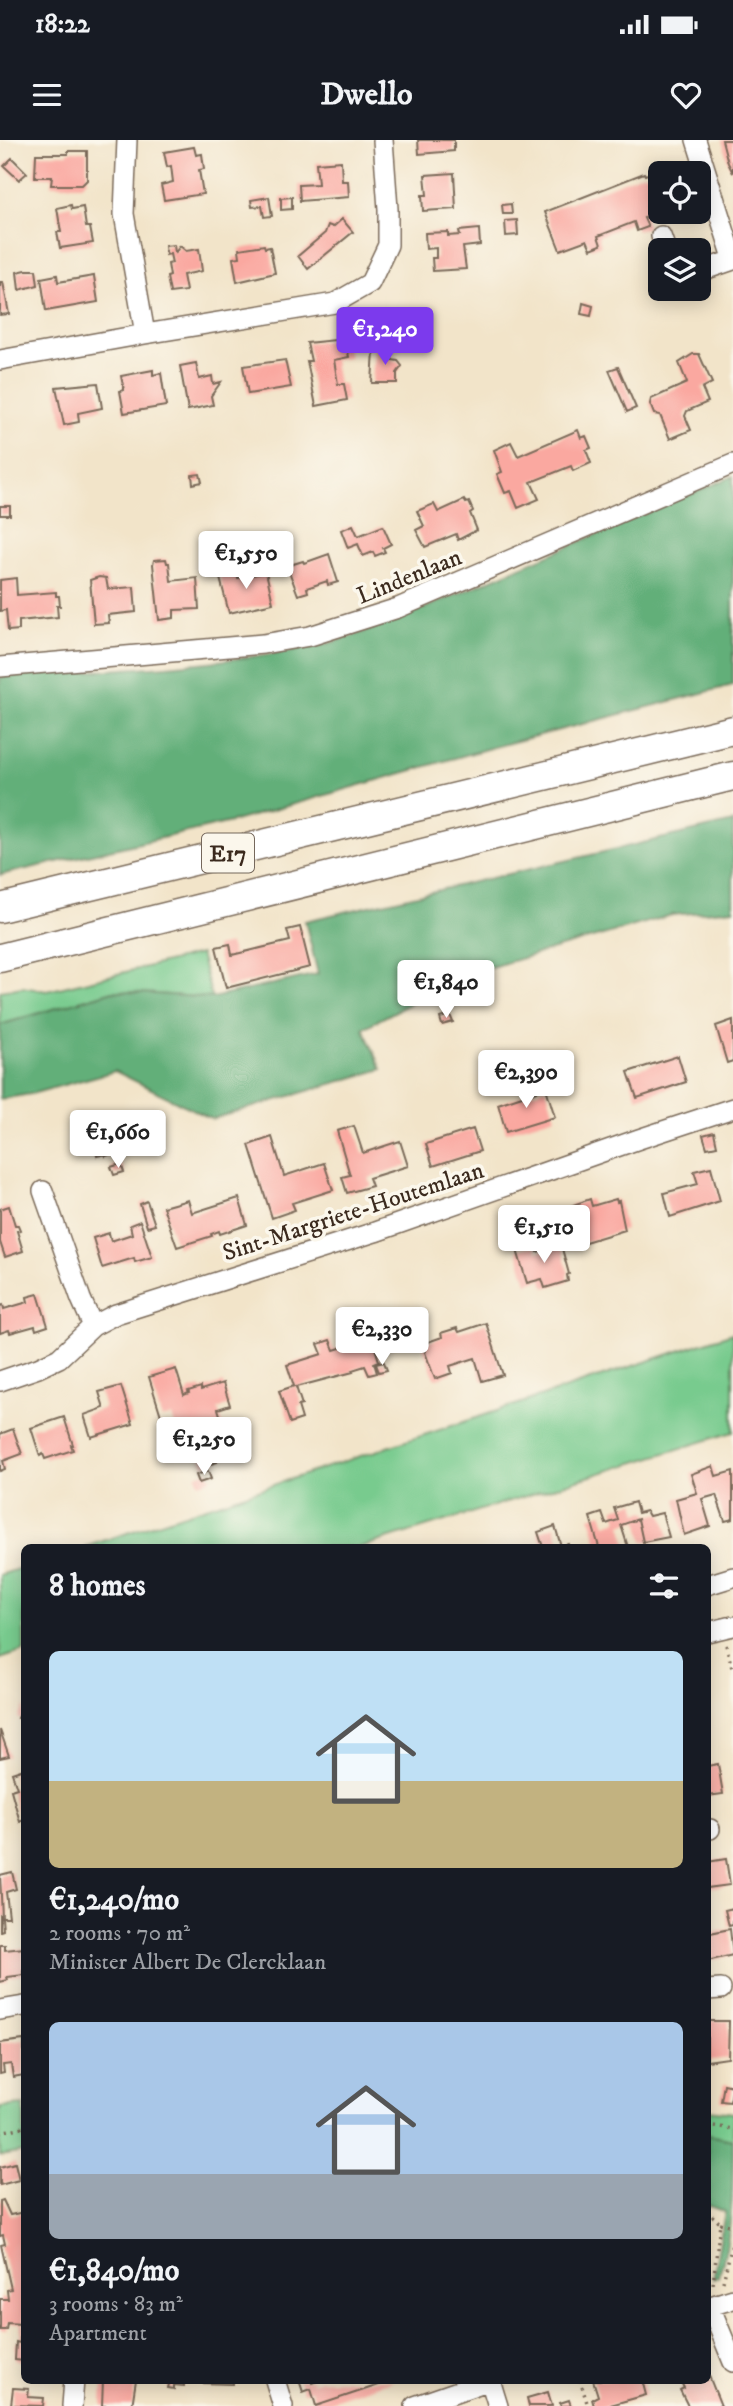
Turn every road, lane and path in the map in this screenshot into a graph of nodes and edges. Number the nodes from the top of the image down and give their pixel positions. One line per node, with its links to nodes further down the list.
1 (127, 140): 6 (street)
2 (383, 140): 6 (street)
3 (696, 140): 4 (street)
4 (733, 259): 5 (street)
5 (711, 267)
6 (145, 334): 7 (street)
7 (0, 360)
8 (733, 464): 9 (street, Lindenlaan)
9 (0, 667)
10 (733, 730): 12 (highway, E17)
11 (733, 776): 13 (highway, E17)
12 (0, 908)
13 (0, 958)
14 (733, 1108): 16 (street, Sint-Margriete-Houtemlaan)
15 (43, 1191): 16 (street)
16 (93, 1326): 17 (street, Sint-Margriete-Houtemlaan)
17 (0, 1381)
18 (733, 1577): 19 (street)
19 (711, 1584)
20 (720, 1629): 21 (path)
21 (733, 1672)
22 (21, 2006): 23 (street)
23 (0, 2010)
24 (711, 2126): 26 (path)
25 (21, 2128): 27 (path)
26 (733, 2129)
27 (0, 2132)
28 (711, 2215): 29 (path)
29 (720, 2223): 30 (path); 33 (path)
30 (733, 2226)
31 (733, 2240): 32 (path)
32 (724, 2278)
33 (713, 2284)
34 (733, 2298): 35 (street)
35 (711, 2305)
36 (711, 2313): 37 (street)
37 (733, 2362)
38 (74, 2384): 44 (street)
39 (276, 2384): 45 (street)
40 (476, 2384): 43 (street)
41 (491, 2384): 46 (street)
42 (581, 2384): 47 (path)
43 (425, 2399)
44 (72, 2406)
45 (283, 2406)
46 (498, 2406)
47 (588, 2406)

